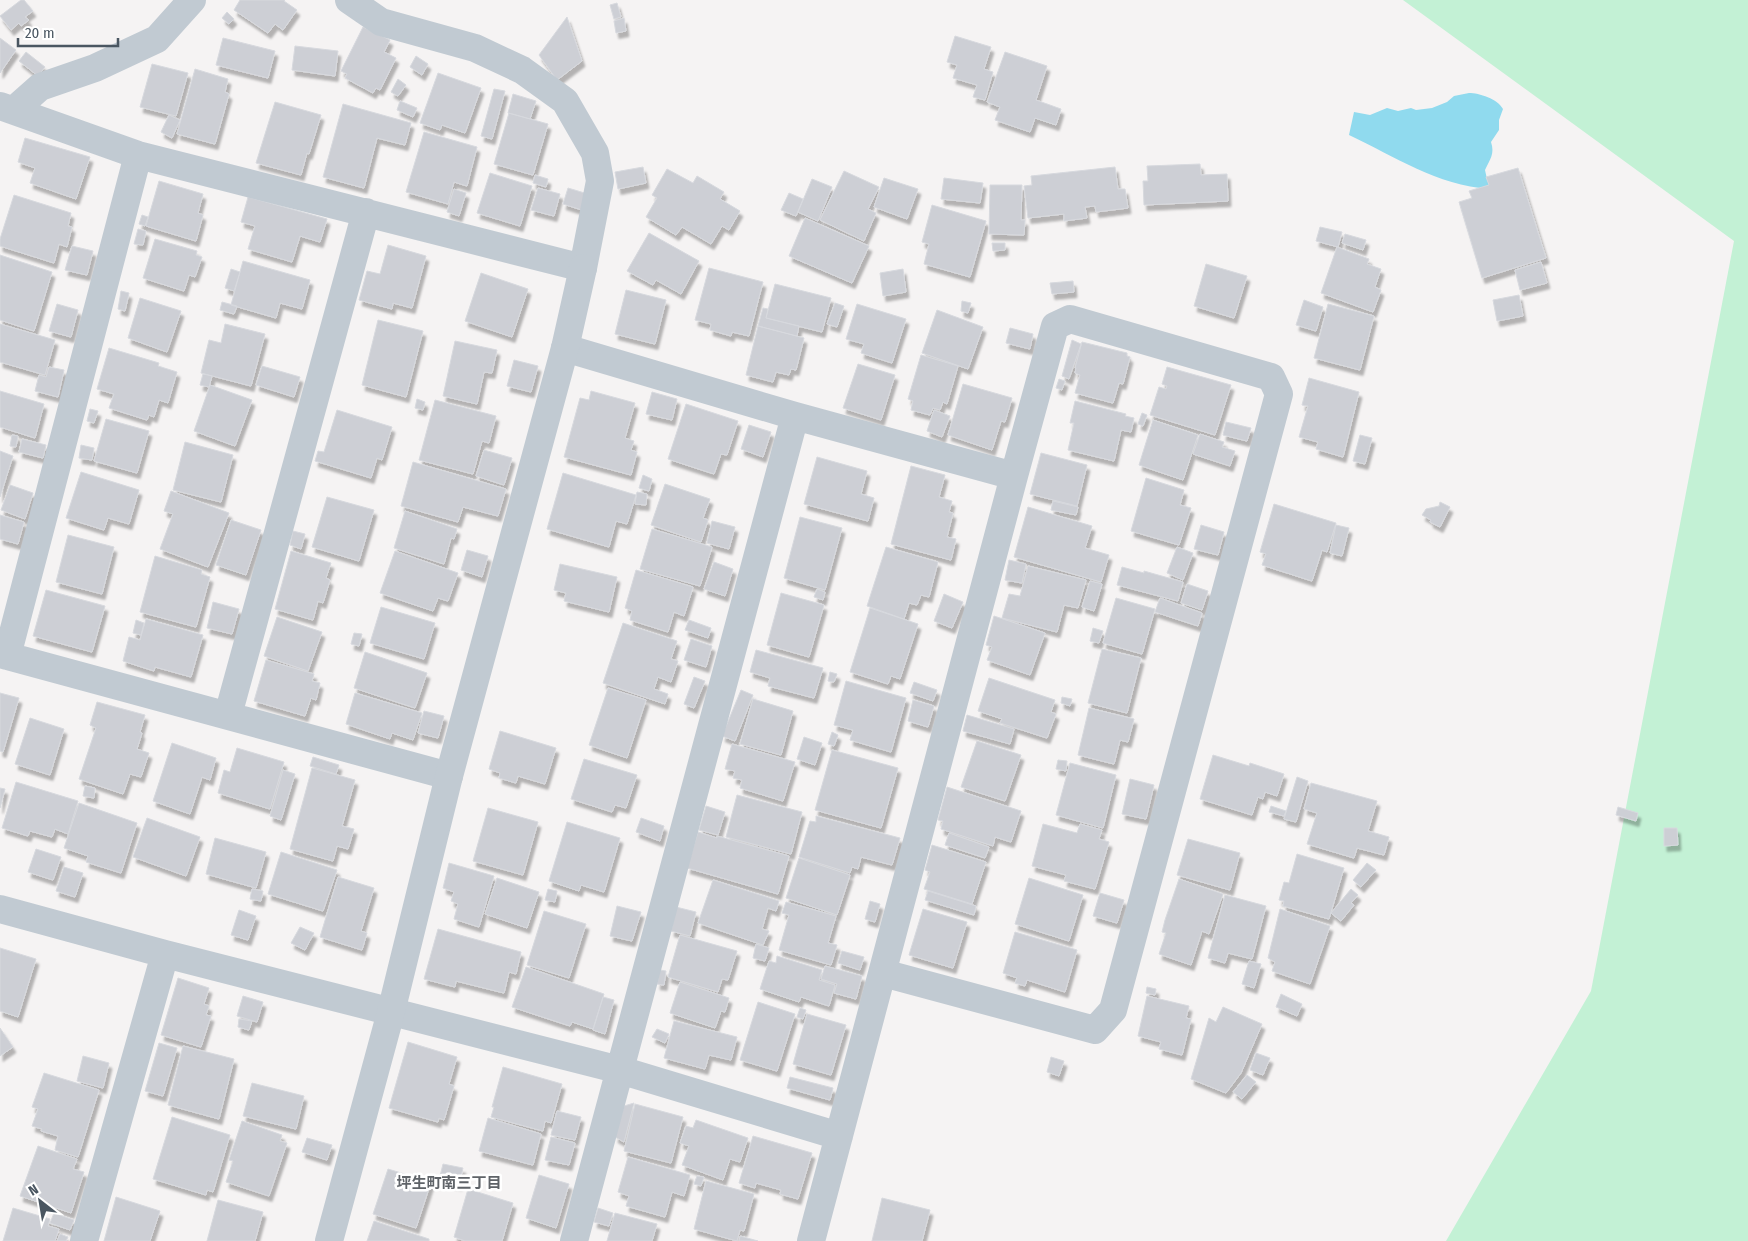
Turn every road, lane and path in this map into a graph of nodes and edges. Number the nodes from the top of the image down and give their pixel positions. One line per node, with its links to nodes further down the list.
1 (192, 0): 3 (street)
2 (349, 0): 6 (street)
3 (7, 108): 4 (street)
4 (138, 155): 5 (street); 10 (street)
5 (366, 212): 6 (street); 11 (street)
6 (583, 268): 7 (street)
7 (566, 348): 8 (street); 12 (street)
8 (795, 416): 9 (street); 17 (street)
9 (1014, 476): 15 (street); 15 (street)
10 (4, 655): 11 (street)
11 (228, 715): 12 (street)
12 (448, 776): 16 (street)
13 (0, 909): 14 (street)
14 (165, 954): 16 (street); 19 (street)
15 (883, 973): 18 (street)
16 (391, 1012): 17 (street); 20 (street)
17 (620, 1070): 18 (street); 21 (street)
18 (839, 1136): 22 (street)
19 (84, 1241)
20 (329, 1241)
21 (574, 1241)
22 (811, 1241)

